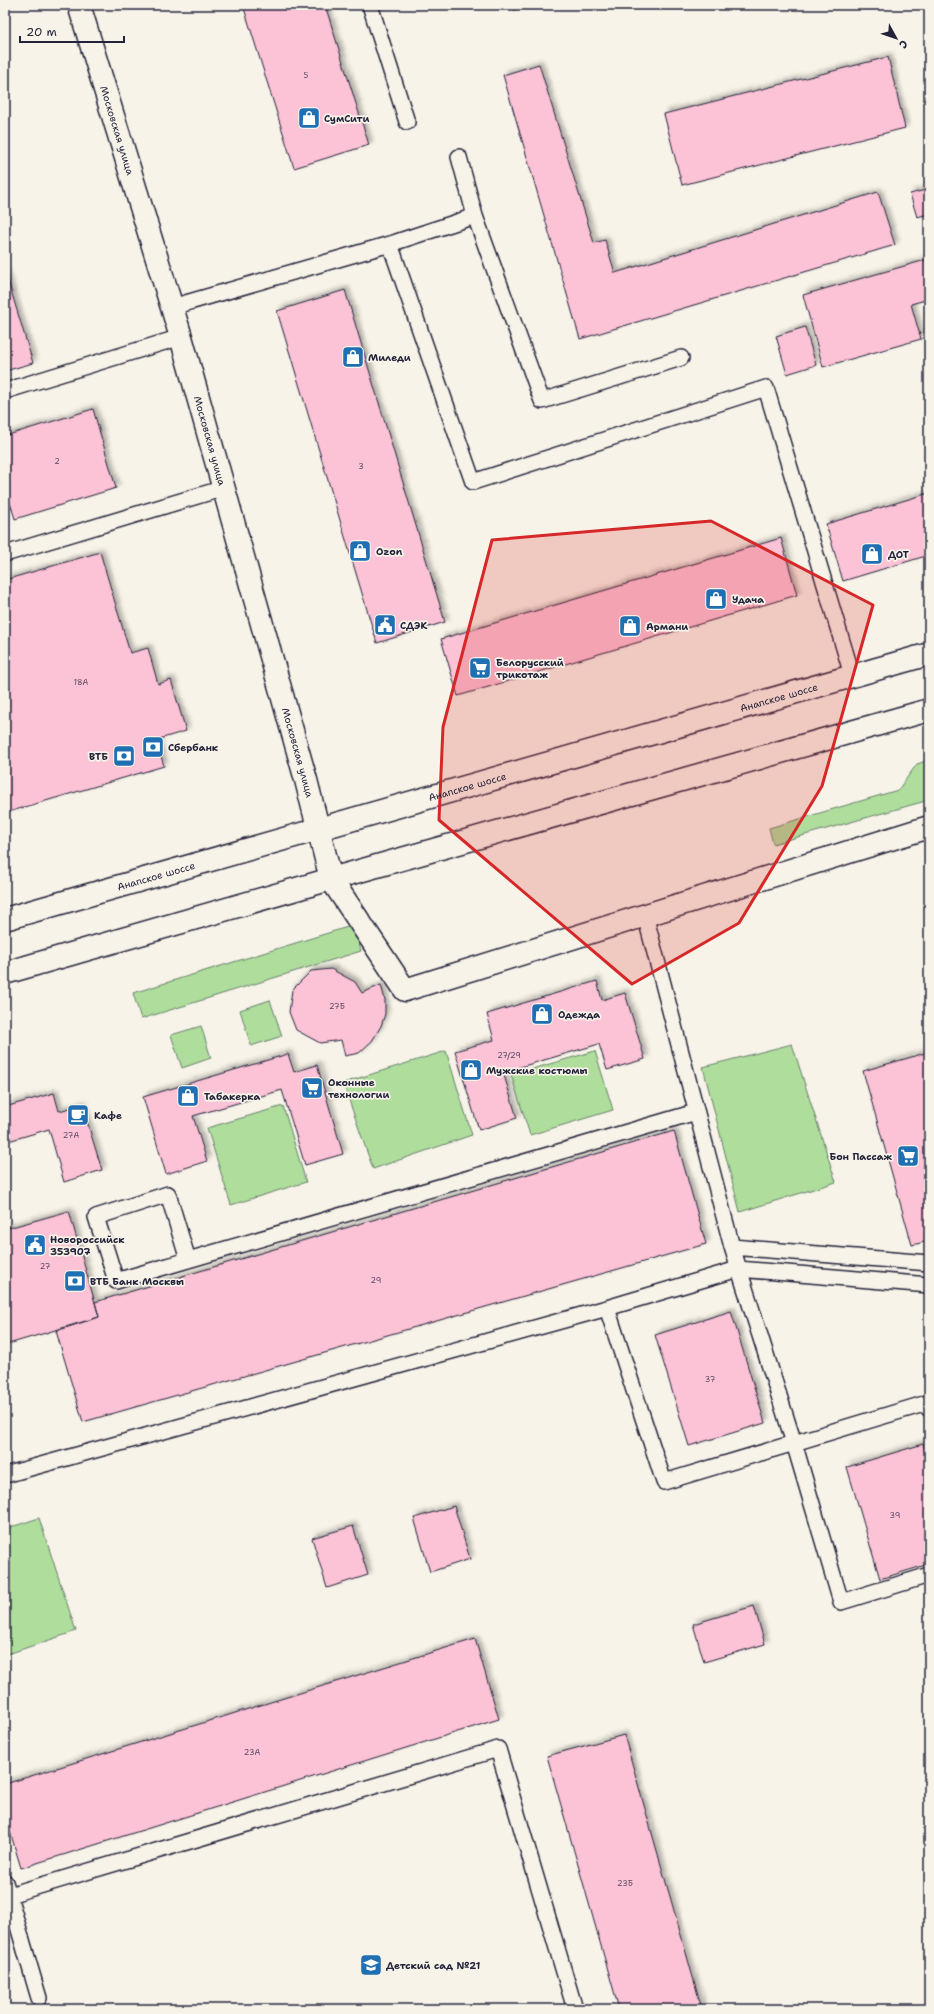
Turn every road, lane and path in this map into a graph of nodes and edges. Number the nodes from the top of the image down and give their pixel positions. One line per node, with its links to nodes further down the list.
1 (79, 5): 7 (main road, Московская улица)
2 (370, 5): 3 (lane)
3 (407, 122)
4 (459, 157): 5 (lane)
5 (475, 216): 6 (lane); 9 (lane)
6 (390, 244): 7 (lane); 14 (lane)
7 (172, 307): 8 (main road, Московская улица)
8 (181, 337): 10 (lane); 11 (main road, Московская улица)
9 (681, 358)
10 (5, 391)
11 (224, 488): 12 (lane); 17 (main road, Московская улица)
12 (5, 554)
13 (929, 654): 14 (main road, Анапское шоссе)
14 (852, 678): 17 (main road, Анапское шоссе)
15 (929, 710): 18 (main road)
16 (929, 827): 19 (main road)
17 (318, 830): 18 (main road, Московская улица); 20 (main road, Анапское шоссе)
18 (331, 879): 19 (main road, Московская улица); 21 (main road)
19 (645, 915): 22 (lane)
20 (5, 919)
21 (5, 974)
22 (696, 1112): 23 (lane); 24 (lane)
23 (732, 1247): 25 (lane); 26 (lane)
24 (188, 1260)
25 (929, 1263)
26 (738, 1269): 27 (lane); 28 (lane); 30 (lane)
27 (929, 1285)
28 (607, 1308): 30 (lane); 31 (lane)
29 (929, 1409): 30 (lane)
30 (794, 1443): 32 (lane)
31 (5, 1475)
32 (929, 1575)
33 (7, 1888): 34 (lane); 35 (lane)
34 (40, 1998)
35 (575, 2009)

